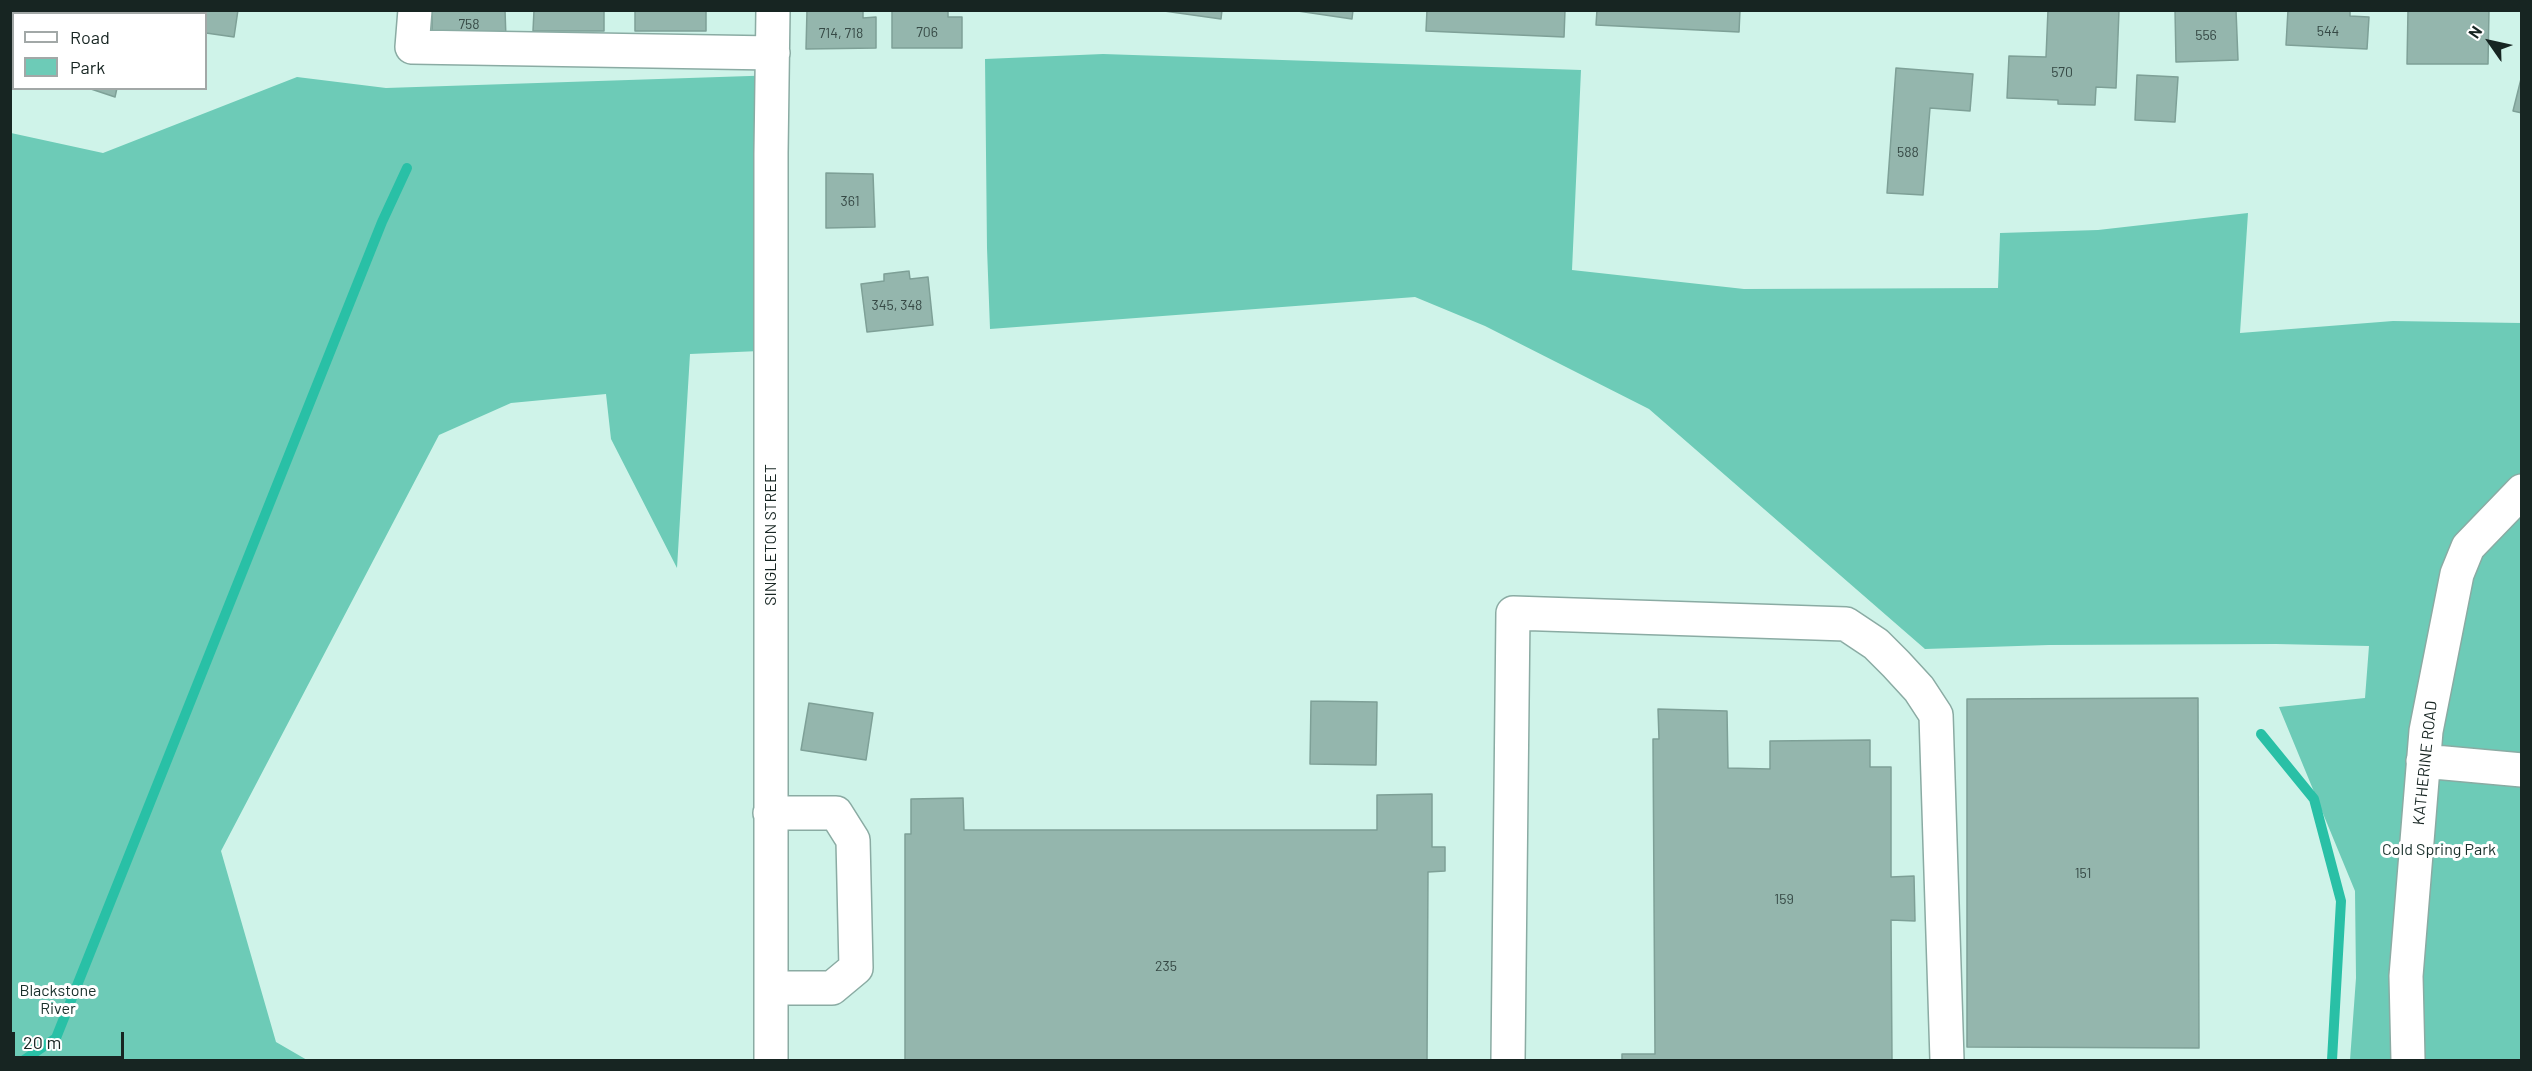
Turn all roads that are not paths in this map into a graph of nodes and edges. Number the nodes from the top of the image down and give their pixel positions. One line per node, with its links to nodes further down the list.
1 (415, 10): 3 (street)
2 (773, 10): 3 (street, SINGLETON STREET)
3 (773, 53): 7 (street, SINGLETON STREET)
4 (2522, 491): 5 (street, KATHERINE ROAD)
5 (2423, 761): 6 (street); 12 (street, KATHERINE ROAD)
6 (2522, 770)
7 (770, 813): 8 (street, SINGLETON STREET); 8 (street)
8 (771, 988): 9 (street, SINGLETON STREET)
9 (771, 1060)
10 (1508, 1060): 11 (street)
11 (1947, 1060)
12 (2408, 1060)

